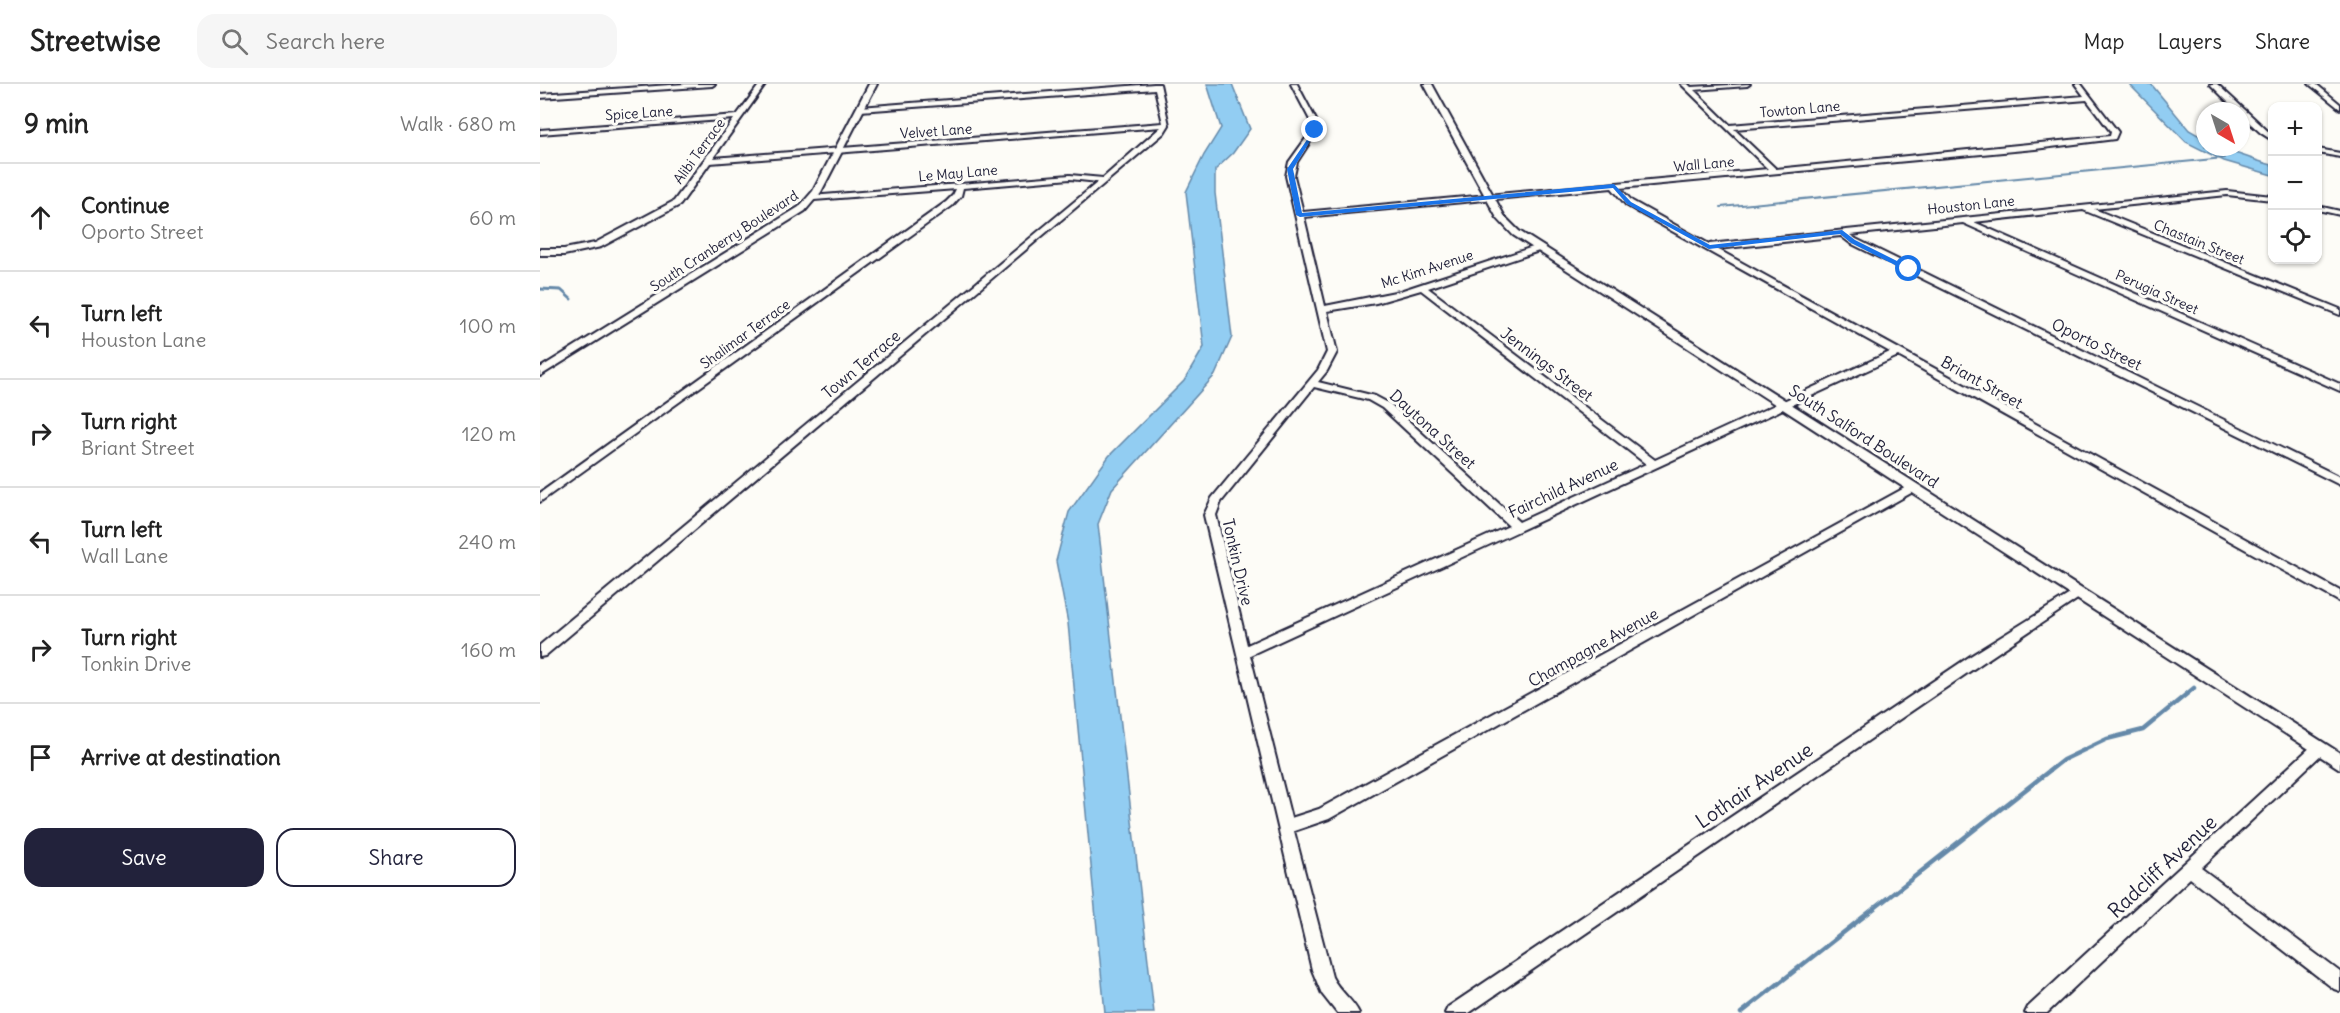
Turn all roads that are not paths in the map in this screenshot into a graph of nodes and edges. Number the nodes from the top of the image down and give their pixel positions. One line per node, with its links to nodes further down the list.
1 (712, 84): 12 (street)
2 (763, 84): 17 (street, Alibi Terrace)
3 (873, 84): 16 (street, South Cranberry Boulevard)
4 (1294, 84): 37 (street, Tonkin Drive)
5 (1428, 84): 31 (street, South Salford Boulevard)
6 (1747, 84): 11 (street)
7 (2078, 84): 13 (street)
8 (2213, 84): 14 (street)
9 (2312, 84): 15 (street)
10 (1157, 86): 16 (street); 19 (street)
11 (1687, 86): 20 (street)
12 (540, 96)
13 (2089, 98): 20 (street, Towton Lane); 27 (street, Wall Lane)
14 (2232, 102)
15 (2340, 107)
16 (860, 109): 23 (street, South Cranberry Boulevard)
17 (740, 117): 21 (street, Spice Lane); 26 (street, Alibi Terrace)
18 (2250, 120): 22 (street)
19 (1166, 125): 23 (street, Velvet Lane); 28 (street, Town Terrace)
20 (1728, 127): 27 (street)
21 (540, 132)
22 (2268, 135)
23 (839, 150): 26 (street, Velvet Lane); 33 (street, South Cranberry Boulevard)
24 (2322, 152): 25 (street)
25 (2340, 155)
26 (708, 161): 42 (street, Alibi Terrace)
27 (1774, 171): 29 (street, Wall Lane)
28 (1104, 180): 30 (street, Le May Lane); 58 (street, Town Terrace)
29 (1614, 186): 31 (street, Wall Lane); 40 (street, Briant Street)
30 (960, 187): 33 (street, Le May Lane); 54 (street, Shalimar Terrace)
31 (1490, 197): 37 (street, Wall Lane); 41 (street, South Salford Boulevard)
32 (2268, 197): 34 (street, Houston Lane)
33 (814, 198): 47 (street, South Cranberry Boulevard)
34 (2083, 207): 38 (street, Houston Lane); 45 (street, Chastain Street)
35 (2322, 209): 36 (street)
36 (2340, 213)
37 (1300, 215): 44 (street, Tonkin Drive)
38 (1964, 220): 39 (street, Houston Lane); 49 (street, Perugia Street)
39 (1842, 232): 40 (street, Houston Lane); 52 (street, Oporto Street)
40 (1709, 247): 46 (street, Briant Street)
41 (1539, 248): 43 (street, Mc Kim Avenue); 50 (street, South Salford Boulevard)
42 (540, 252)
43 (1422, 287): 44 (street, Mc Kim Avenue); 51 (street, Jennings Street)
44 (1322, 309): 48 (street, Tonkin Drive)
45 (2340, 312)
46 (1897, 352): 50 (street, Fairchild Avenue); 57 (street, Briant Street)
47 (540, 374)
48 (1312, 384): 55 (street, Daytona Street); 59 (street, Tonkin Drive)
49 (2340, 388)
50 (1784, 405): 51 (street, Fairchild Avenue); 53 (street, South Salford Boulevard)
51 (1654, 464): 55 (street, Fairchild Avenue)
52 (2340, 481)
53 (1914, 488): 56 (street, South Salford Boulevard); 62 (street, Champagne Avenue)
54 (540, 498)
55 (1517, 527): 59 (street, Fairchild Avenue)
56 (2078, 593): 60 (street, South Salford Boulevard); 67 (street, Lothair Avenue)
57 (2340, 597)
58 (540, 652)
59 (1243, 653): 62 (street, Tonkin Drive)
60 (2319, 748): 61 (street, South Salford Boulevard); 63 (street, Radcliff Avenue)
61 (2340, 762)
62 (1285, 827): 66 (street, Tonkin Drive)
63 (2190, 869): 64 (street); 65 (street, Radcliff Avenue)
64 (2340, 983)
65 (2041, 1011)
66 (1350, 1013)
67 (1454, 1013)

